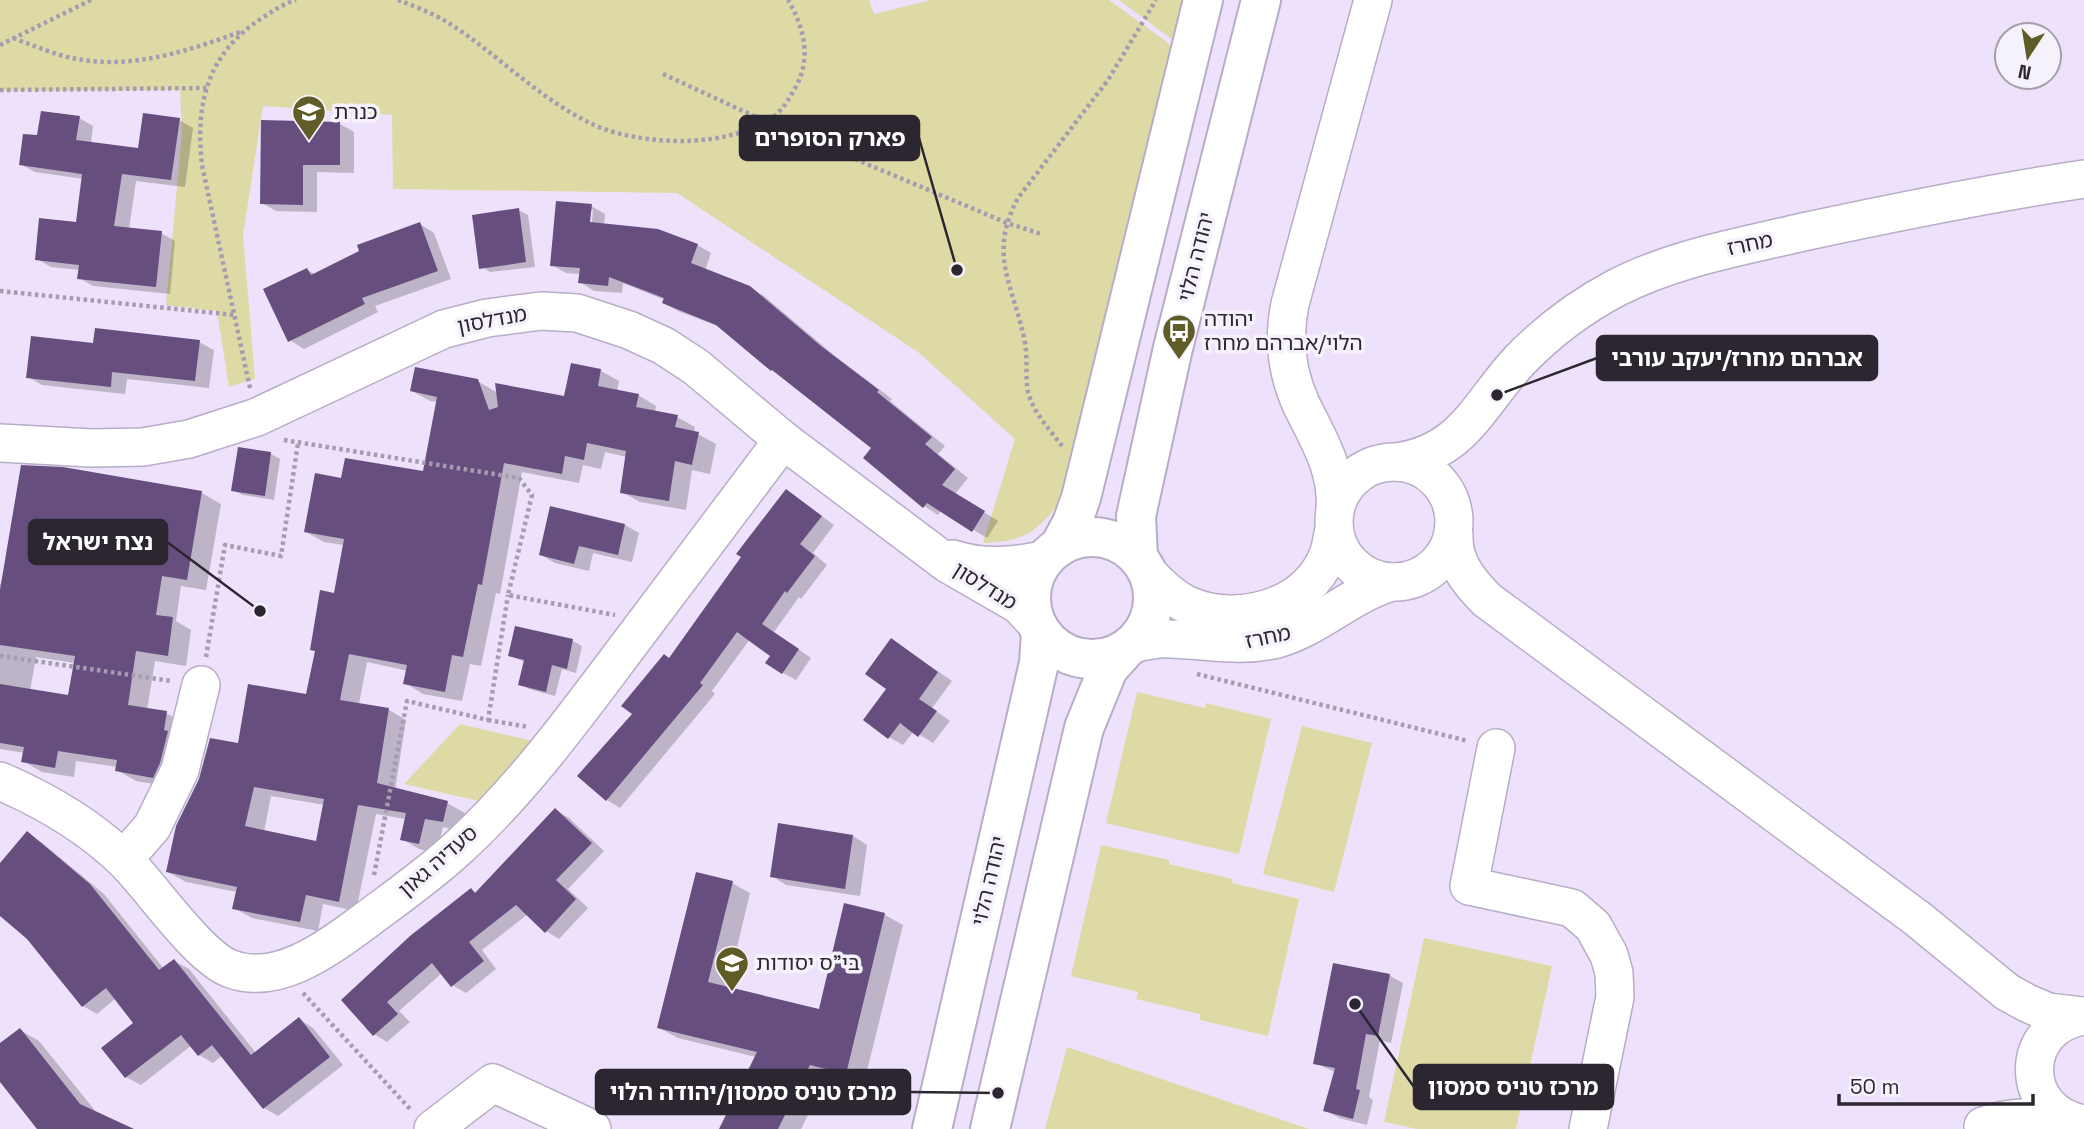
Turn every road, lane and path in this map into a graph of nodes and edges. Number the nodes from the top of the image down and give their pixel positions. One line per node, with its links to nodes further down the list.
1 (91, 0): 11 (path)
2 (296, 0): 9 (path)
3 (398, 0): 16 (path)
4 (788, 0): 16 (path)
5 (1156, 0): 18 (path)
6 (1203, 0): 29 (main road)
7 (1261, 0): 34 (main road, יהודה הלוי)
8 (1373, 0): 23 (street)
9 (288, 2): 10 (path)
10 (241, 32): 11 (path); 14 (path)
11 (13, 38): 12 (path)
12 (0, 45)
13 (663, 74): 16 (path)
14 (207, 88): 15 (path); 21 (path)
15 (0, 90)
16 (767, 122): 18 (path)
17 (2084, 180): 22 (street, מחרז)
18 (1007, 223): 19 (path); 29 (path)
19 (1041, 234)
20 (0, 291): 21 (path)
21 (235, 315): 24 (path)
22 (1471, 423): 28 (street, מחרז); 31 (street, מחרז)
23 (1314, 426): 28 (street); 30 (street)
24 (264, 428): 25 (street, מנדלסון); 26 (street, מנדלסון); 27 (path)
25 (783, 440): 32 (street, מנדלסון); 38 (street, סעדיה גאון)
26 (0, 443)
27 (298, 443): 36 (path); 43 (path)
28 (1393, 462): 30 (street); 31 (street)
29 (1085, 478): 33 (main road)
30 (1335, 519): 34 (street, מחרז); 35 (street)
31 (1453, 521): 35 (street); 37 (street)
32 (932, 552): 33 (street, מנדלסון); 39 (street, מנדלסון)
33 (1051, 553): 34 (main road); 39 (main road)
34 (1143, 565): 40 (main road)
35 (1401, 581): 37 (street); 40 (street, מחרז)
36 (508, 595): 38 (path); 47 (path)
37 (1487, 600): 49 (street)
38 (647, 621): 47 (street, סעדיה גאון)
39 (1038, 627): 40 (main road); 56 (main road, יהודה הלוי)
40 (1129, 647): 57 (main road)
41 (0, 656): 43 (path)
42 (1187, 672): 44 (path)
43 (201, 685): 46 (street)
44 (1496, 748): 58 (street)
45 (0, 781): 46 (street, סעדיה גאון)
46 (124, 859): 48 (street, סעדיה גאון)
47 (366, 920): 48 (street, סעדיה גאון)
48 (281, 970): 53 (path)
49 (2007, 992): 50 (street); 51 (street)
50 (2083, 1016): 51 (street)
51 (2035, 1063): 52 (street); 54 (street)
52 (2076, 1122): 54 (street)
53 (426, 1124): 55 (street)
54 (1981, 1128)
55 (592, 1129)
56 (932, 1129)
57 (990, 1129)
58 (1588, 1129)

